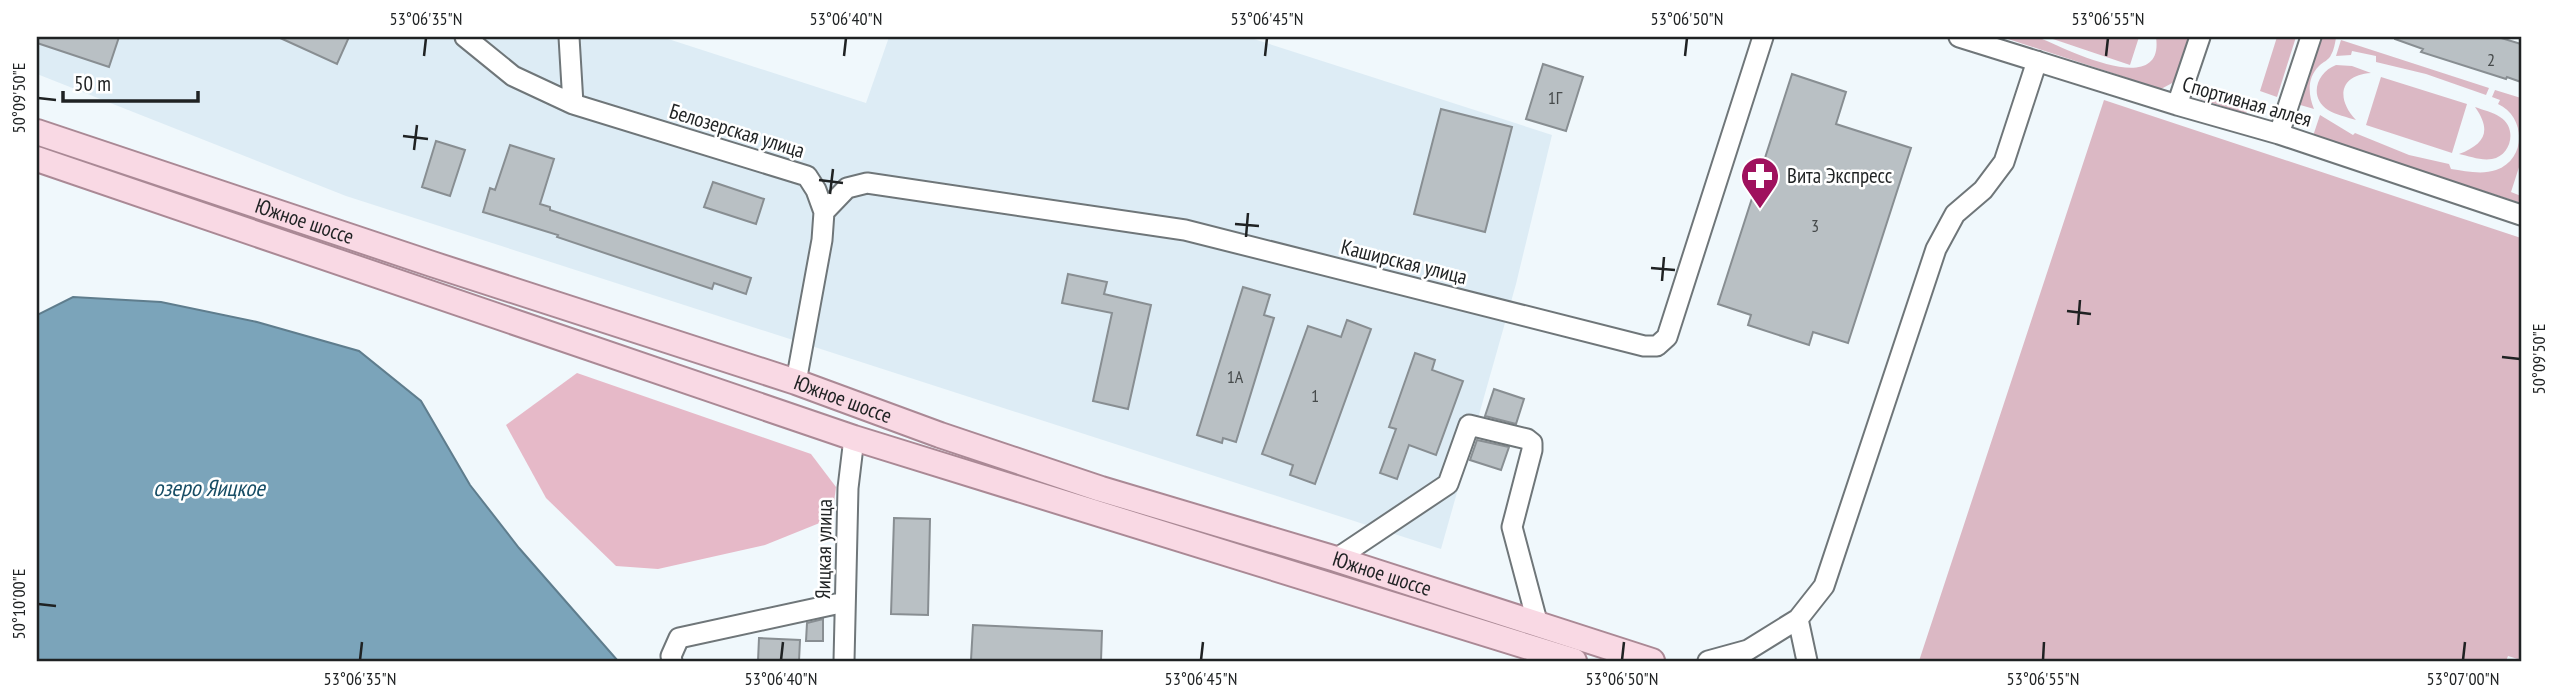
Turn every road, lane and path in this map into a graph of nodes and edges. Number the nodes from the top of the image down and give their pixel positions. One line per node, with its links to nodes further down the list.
1 (465, 37): 8 (street, Белозерская улица)
2 (569, 37): 8 (street)
3 (1763, 37): 13 (street, Каширская улица)
4 (1959, 37): 7 (street, Спортивная аллея)
5 (2200, 37): 9 (street)
6 (2311, 37): 11 (street)
7 (2037, 61): 9 (street, Спортивная аллея); 19 (street)
8 (573, 104): 13 (street, Белозерская улица)
9 (2177, 105): 11 (street, Спортивная аллея)
10 (37, 132): 15 (main road, Южное шоссе)
11 (2279, 134): 14 (street, Спортивная аллея)
12 (37, 159): 16 (main road, Южное шоссе)
13 (824, 212): 15 (street, Белозерская улица)
14 (2521, 215)
15 (796, 383): 17 (main road, Южное шоссе)
16 (854, 438): 18 (street, Яицкая улица); 23 (main road, Южное шоссе)
17 (1336, 559): 20 (main road, Южное шоссе); 20 (street)
18 (845, 601): 21 (street); 22 (street, Яицкая улица)
19 (1798, 619): 25 (street); 26 (street)
20 (1538, 625): 24 (main road, Южное шоссе)
21 (672, 661)
22 (844, 661)
23 (1574, 661)
24 (1652, 661)
25 (1708, 661)
26 (1807, 661)

